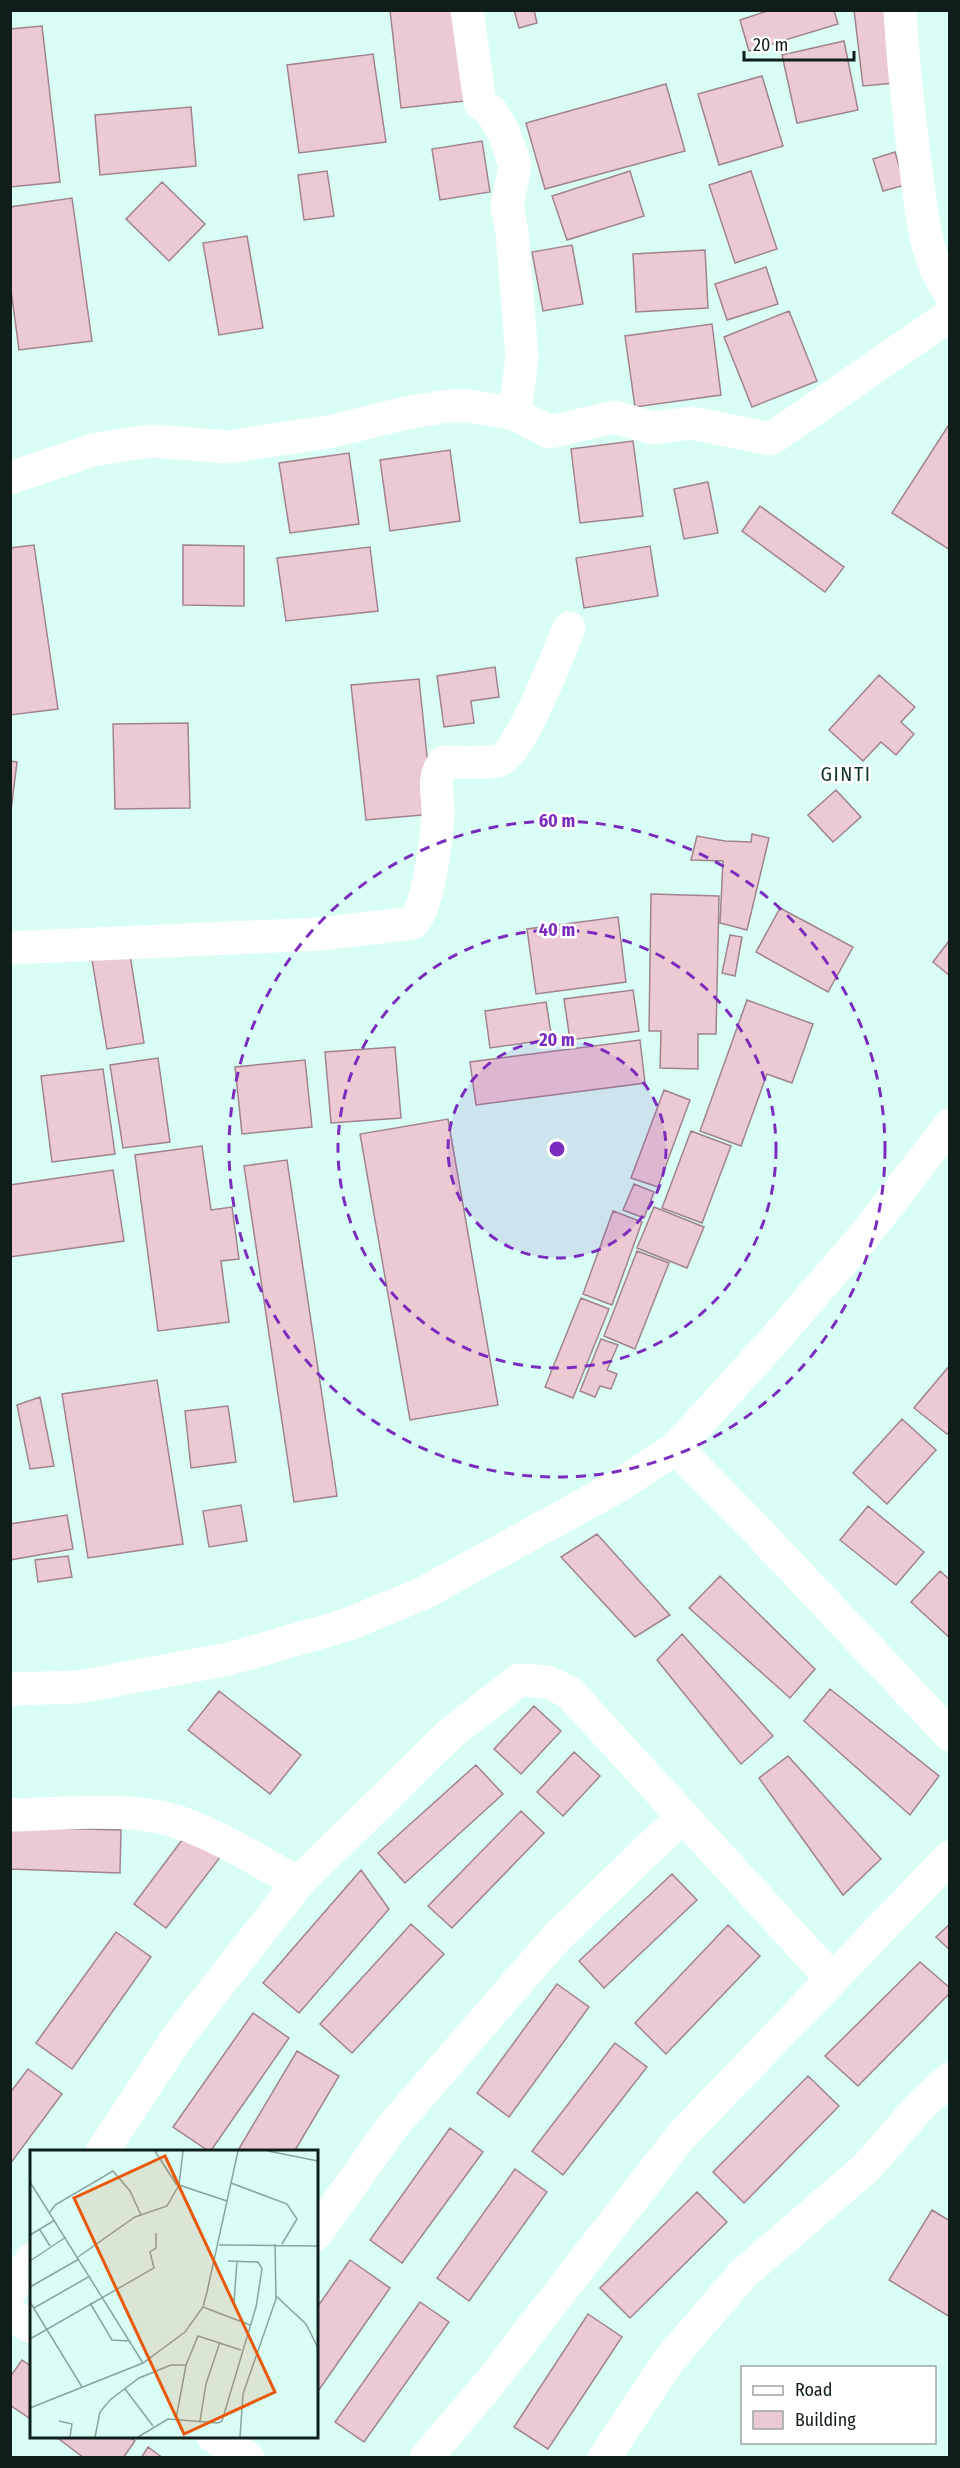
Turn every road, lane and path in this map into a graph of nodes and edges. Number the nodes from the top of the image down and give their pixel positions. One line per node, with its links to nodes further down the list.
1 (467, 10): 6 (street)
2 (900, 10): 3 (street)
3 (938, 234): 4 (street)
4 (950, 293)
5 (950, 315): 6 (street)
6 (515, 414): 7 (street)
7 (10, 478)
8 (569, 628): 9 (street)
9 (10, 948)
10 (950, 1125): 11 (street)
11 (676, 1448): 12 (street); 13 (street)
12 (10, 1689)
13 (950, 1735)
14 (10, 1815): 17 (street)
15 (683, 1816): 17 (street); 18 (street); 21 (street)
16 (950, 1857): 18 (street)
17 (298, 1883): 20 (street)
18 (831, 1978): 28 (street)
19 (950, 2079): 29 (street)
20 (103, 2150)
21 (318, 2231)
22 (30, 2262): 23 (street)
23 (10, 2291)
24 (10, 2314): 25 (street)
25 (30, 2325)
26 (216, 2438): 27 (street)
27 (248, 2457)
28 (426, 2457)
29 (604, 2457)

